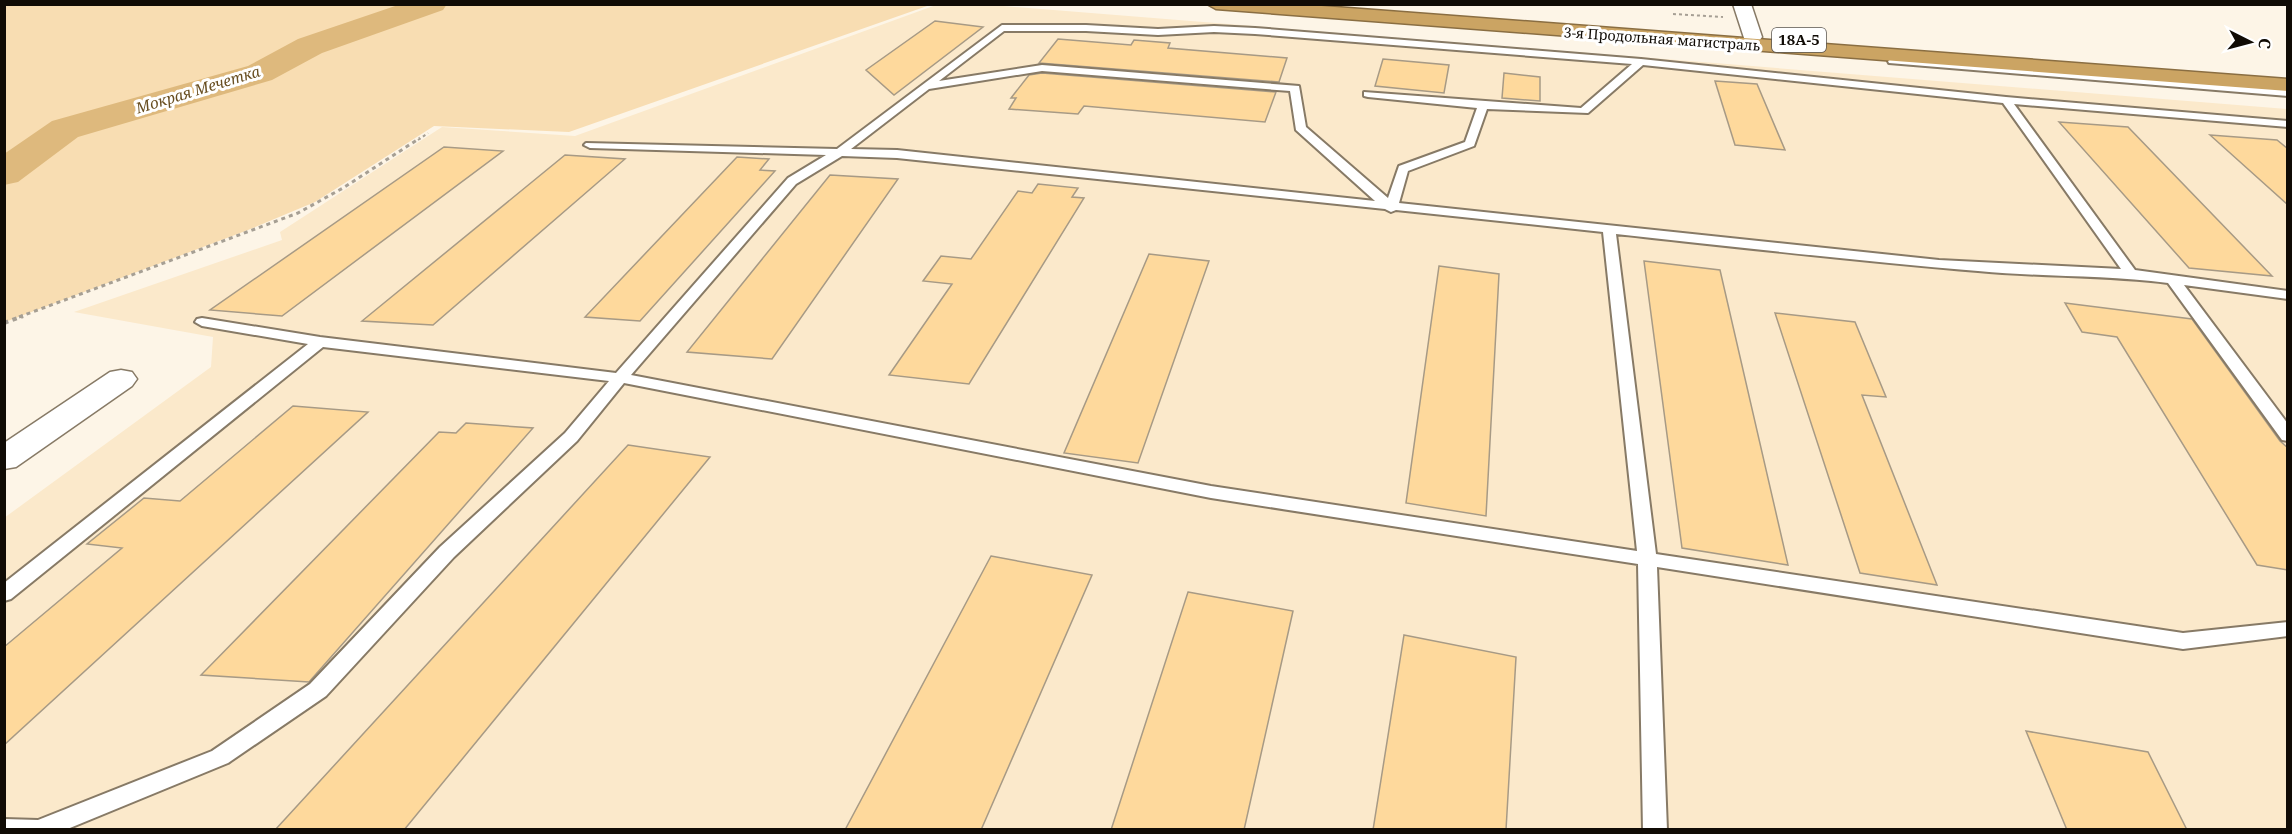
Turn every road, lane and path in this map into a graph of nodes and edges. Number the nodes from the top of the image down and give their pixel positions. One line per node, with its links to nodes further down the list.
1 (1216, 4): 10 (highway, 3-я Продольная магистраль / 18А-5)
2 (1310, 4): 4 (highway, 3-я Продольная магистраль / 18А-5)
3 (1742, 4): 4 (street)
4 (1752, 37): 8 (highway, 3-я Продольная магистраль / 18А-5)
5 (1893, 61): 7 (lane)
6 (1641, 62): 11 (lane); 14 (lane); 15 (lane)
7 (1980, 68): 9 (lane); 12 (lane)
8 (2288, 76)
9 (1988, 78)
10 (2288, 85)
11 (926, 87): 19 (lane); 20 (lane)
12 (2288, 93)
13 (1368, 94): 15 (lane)
14 (2006, 100): 16 (lane); 22 (lane)
15 (1483, 105): 20 (lane)
16 (2288, 124)
17 (428, 133): 26 (path)
18 (590, 145): 19 (lane)
19 (840, 152): 20 (lane); 28 (lane)
20 (1391, 208): 21 (lane)
21 (1609, 230): 22 (lane); 32 (lane)
22 (2131, 274): 23 (lane)
23 (2172, 279): 24 (lane); 30 (lane)
24 (2288, 295)
25 (202, 322): 27 (lane)
26 (4, 323)
27 (320, 342): 28 (lane); 33 (lane)
28 (620, 378): 32 (lane); 36 (lane)
29 (121, 379): 31 (street)
30 (2288, 436)
31 (4, 459)
32 (1647, 559): 34 (lane); 37 (lane)
33 (4, 594)
34 (2288, 629)
35 (4, 829): 36 (lane)
36 (45, 829)
37 (1656, 830)

